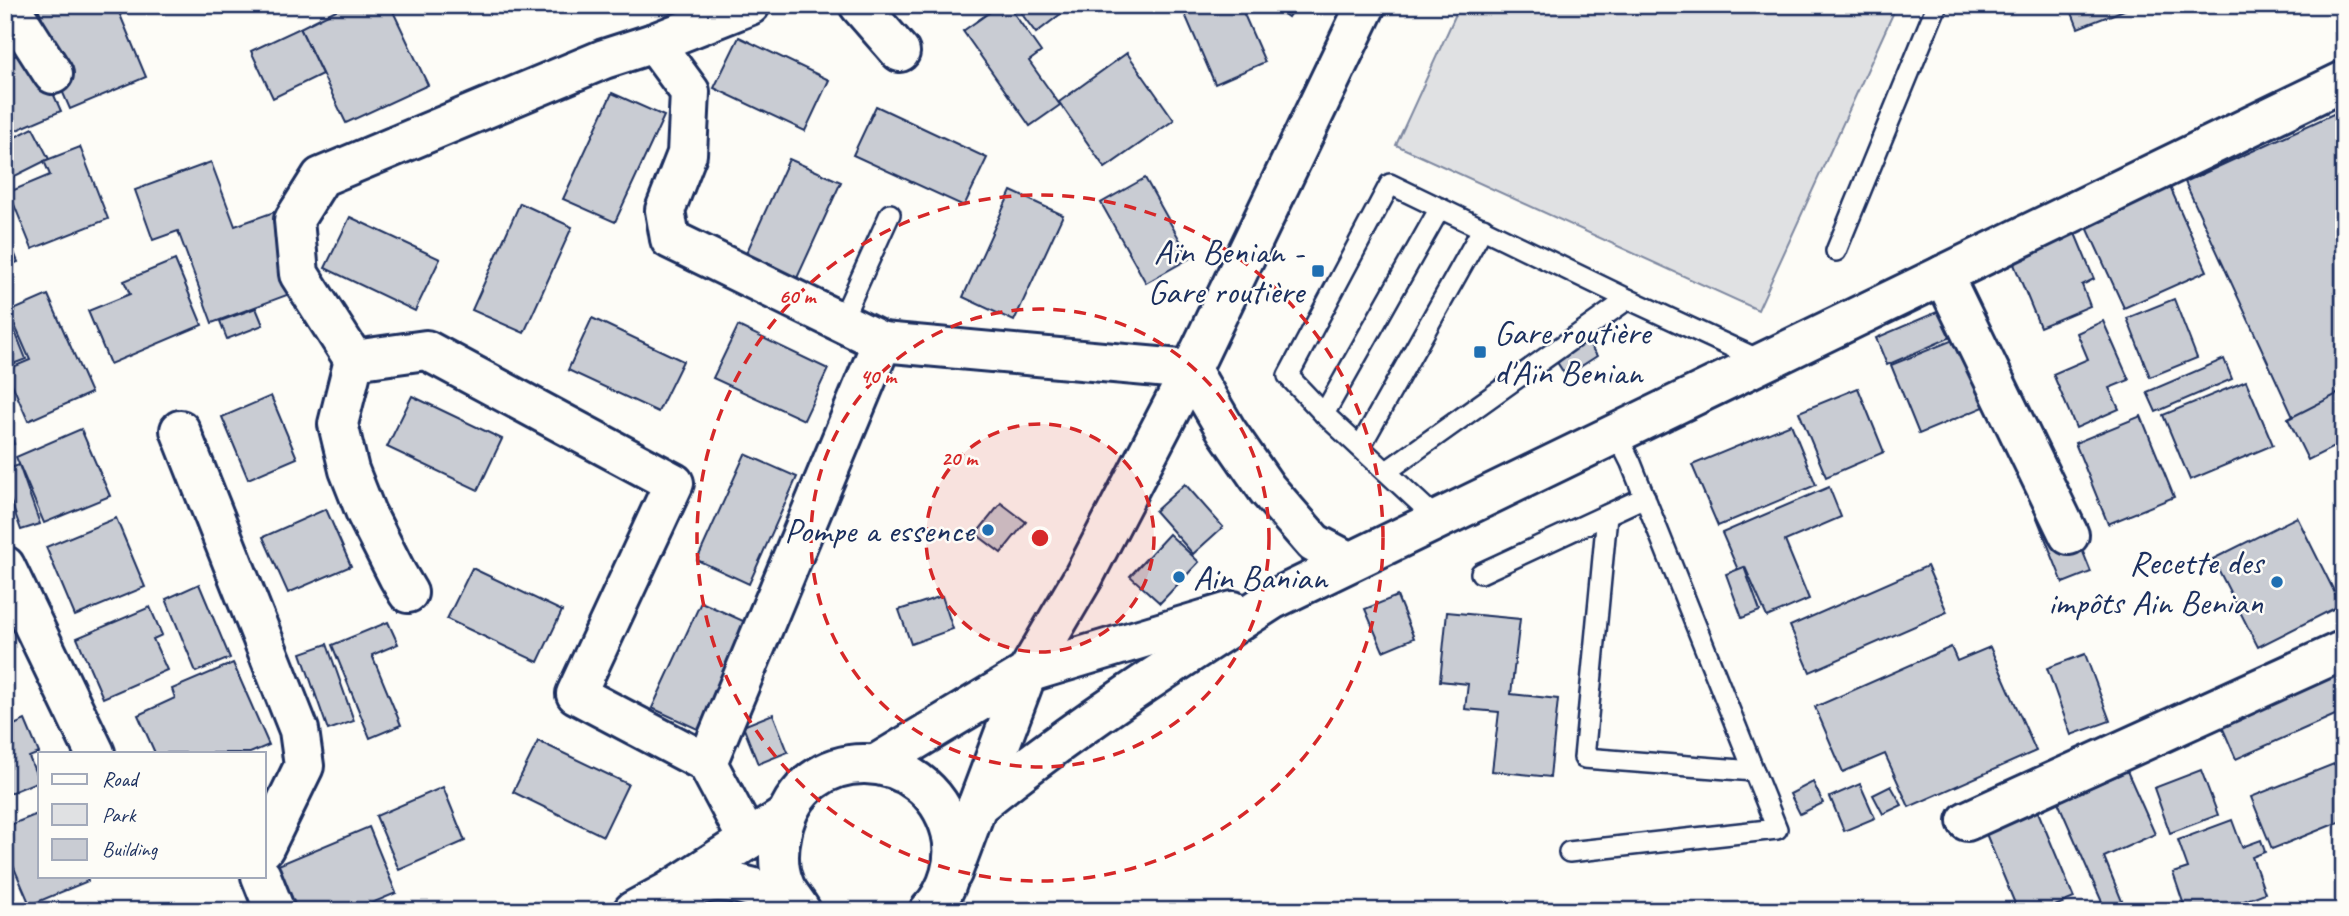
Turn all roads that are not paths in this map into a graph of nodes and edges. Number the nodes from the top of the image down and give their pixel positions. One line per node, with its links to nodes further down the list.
1 (9, 5): 8 (street)
2 (750, 5): 6 (street)
3 (859, 5): 7 (street)
4 (1366, 5): 20 (street)
5 (1937, 5): 13 (lane)
6 (654, 43): 16 (street); 18 (street)
7 (900, 52)
8 (53, 74)
9 (2344, 81): 14 (street)
10 (1440, 208): 12 (lane); 21 (lane); 21 (lane)
11 (890, 214): 16 (lane)
12 (1483, 228): 15 (lane); 24 (lane)
13 (1836, 251)
14 (1943, 275): 19 (street); 29 (street)
15 (1628, 299): 19 (lane); 25 (lane)
16 (841, 322): 17 (street)
17 (883, 342): 20 (street); 38 (street)
18 (354, 360): 33 (street); 38 (street)
19 (1764, 362): 23 (street)
20 (1191, 370): 30 (street); 36 (street)
21 (1324, 414): 24 (lane)
22 (180, 430): 45 (street)
23 (1616, 433): 26 (lane); 28 (street)
24 (1360, 447): 25 (lane)
25 (1387, 471): 28 (lane)
26 (1644, 497): 27 (lane); 40 (lane)
27 (1607, 515): 32 (lane); 40 (lane)
28 (1437, 519): 30 (street)
29 (2069, 535)
30 (1348, 561): 34 (street)
31 (5, 566): 37 (street)
32 (1481, 573)
33 (408, 593)
34 (1272, 600): 36 (street); 41 (street)
35 (2344, 650): 43 (street)
36 (1027, 673): 39 (street); 41 (street)
37 (95, 752)
38 (706, 763): 44 (street)
39 (876, 764): 42 (street); 47 (street)
40 (1754, 771): 46 (lane)
41 (977, 806): 47 (street)
42 (785, 816): 44 (street); 52 (street)
43 (1967, 821)
44 (748, 840): 49 (street)
45 (266, 844)
46 (1569, 852)
47 (952, 873): 53 (street)
48 (262, 878): 50 (street)
49 (668, 892): 51 (street); 52 (street)
50 (275, 911)
51 (633, 911)
52 (800, 911)
53 (929, 911)

